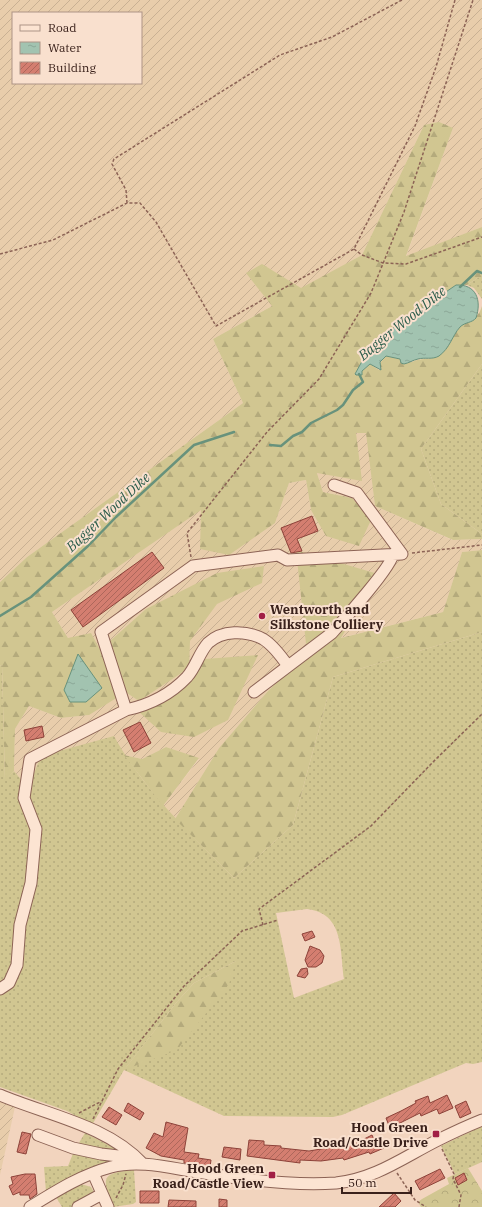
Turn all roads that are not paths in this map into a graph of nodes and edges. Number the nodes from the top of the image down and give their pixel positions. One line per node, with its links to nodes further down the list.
1 (334, 486): 2 (street)
2 (397, 554): 3 (street); 5 (street)
3 (288, 666): 4 (street); 5 (street)
4 (254, 692)
5 (126, 710): 6 (street)
6 (0, 989)
7 (0, 1095): 10 (street)
8 (482, 1120): 10 (street)
9 (38, 1135): 10 (street)
10 (141, 1161): 11 (street)
11 (93, 1173): 12 (street); 13 (street)
12 (105, 1202): 14 (street)
13 (30, 1207)
14 (78, 1207)

